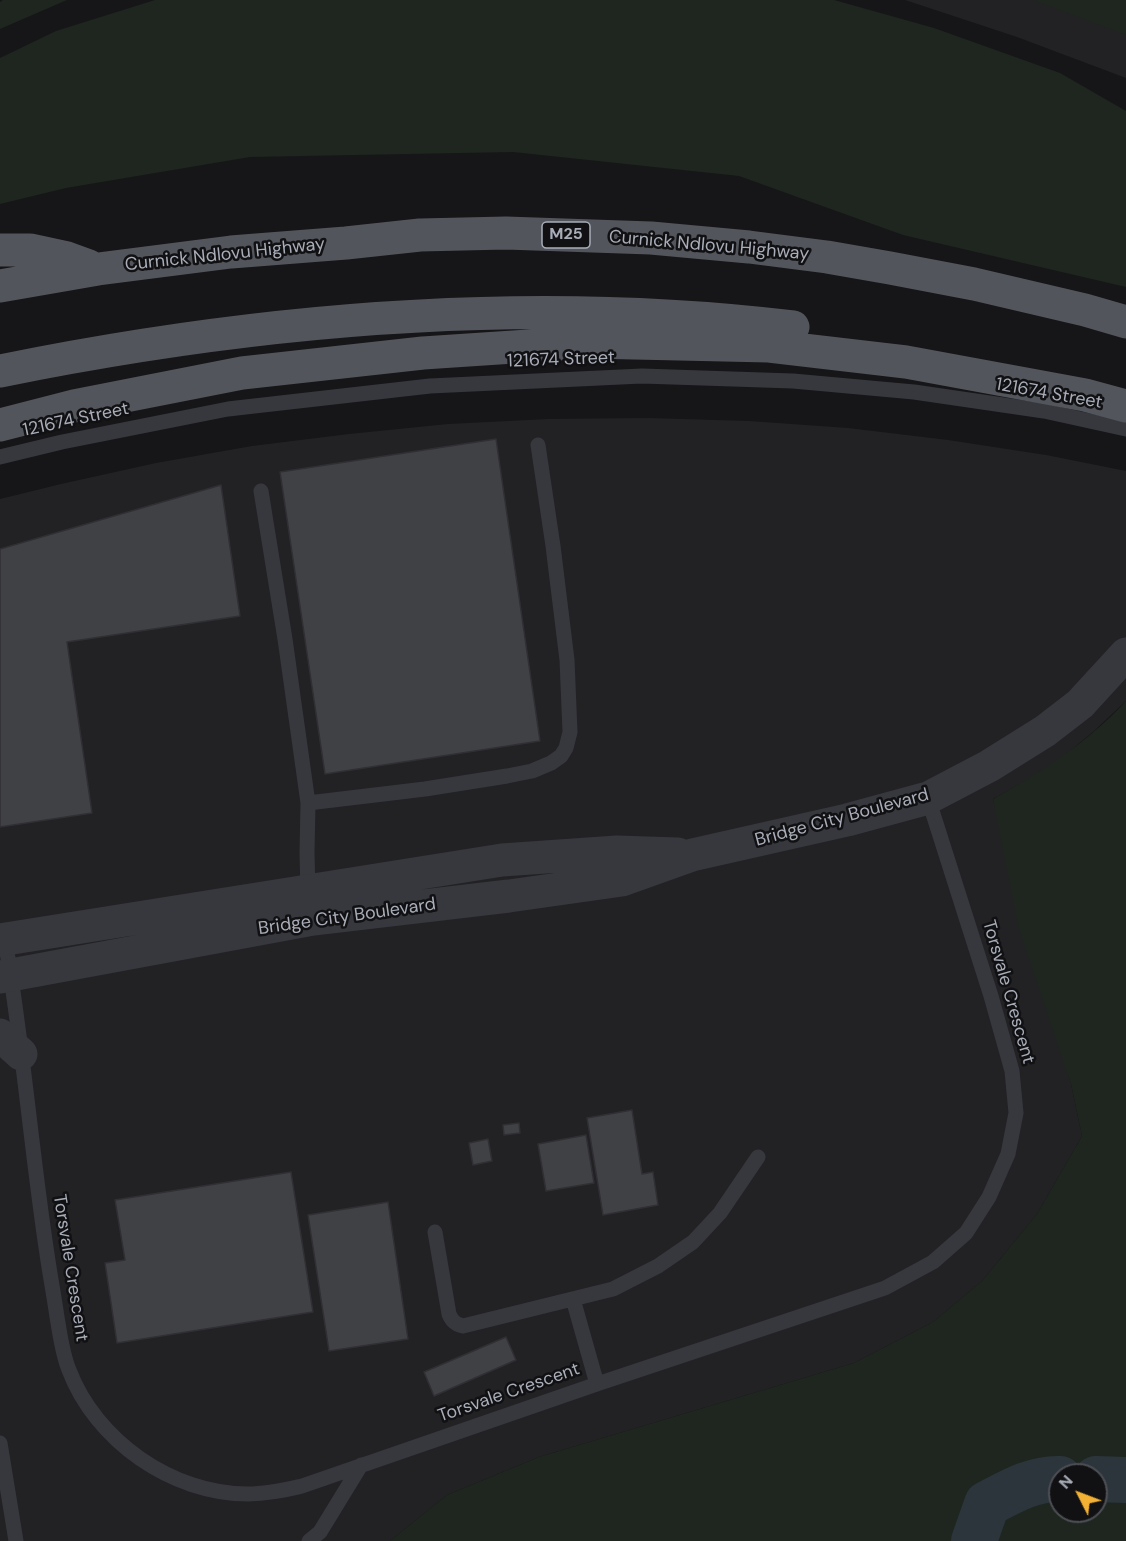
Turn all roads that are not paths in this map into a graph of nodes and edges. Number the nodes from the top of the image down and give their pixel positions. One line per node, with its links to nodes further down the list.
1 (0, 250): 2 (main road)
2 (98, 269): 3 (main road, Curnick Ndlovu Highway / M25); 4 (main road, Curnick Ndlovu Highway / M25)
3 (0, 286)
4 (1126, 322)
5 (0, 371): 6 (main road)
6 (1126, 384)
7 (1126, 406): 8 (main road)
8 (0, 425)
9 (1126, 429): 11 (lane, 121674 Street)
10 (538, 445): 15 (lane)
11 (0, 457)
12 (261, 491): 15 (lane)
13 (1126, 654): 14 (street, Bridge City Boulevard)
14 (928, 798): 16 (street, Bridge City Boulevard); 23 (lane, Torsvale Crescent)
15 (308, 803): 16 (lane)
16 (310, 905): 17 (street, Bridge City Boulevard); 18 (street, Bridge City Boulevard)
17 (2, 940): 18 (lane, Torsvale Crescent)
18 (6, 976): 19 (lane, Torsvale Crescent)
19 (10, 1045): 25 (lane, Torsvale Crescent)
20 (758, 1157): 22 (lane)
21 (435, 1232): 22 (lane)
22 (573, 1299): 23 (lane)
23 (597, 1384): 25 (lane, Torsvale Crescent)
24 (0, 1443): 26 (lane)
25 (361, 1465): 28 (lane)
26 (16, 1538): 27 (lane)
27 (32, 1541)
28 (309, 1541)

